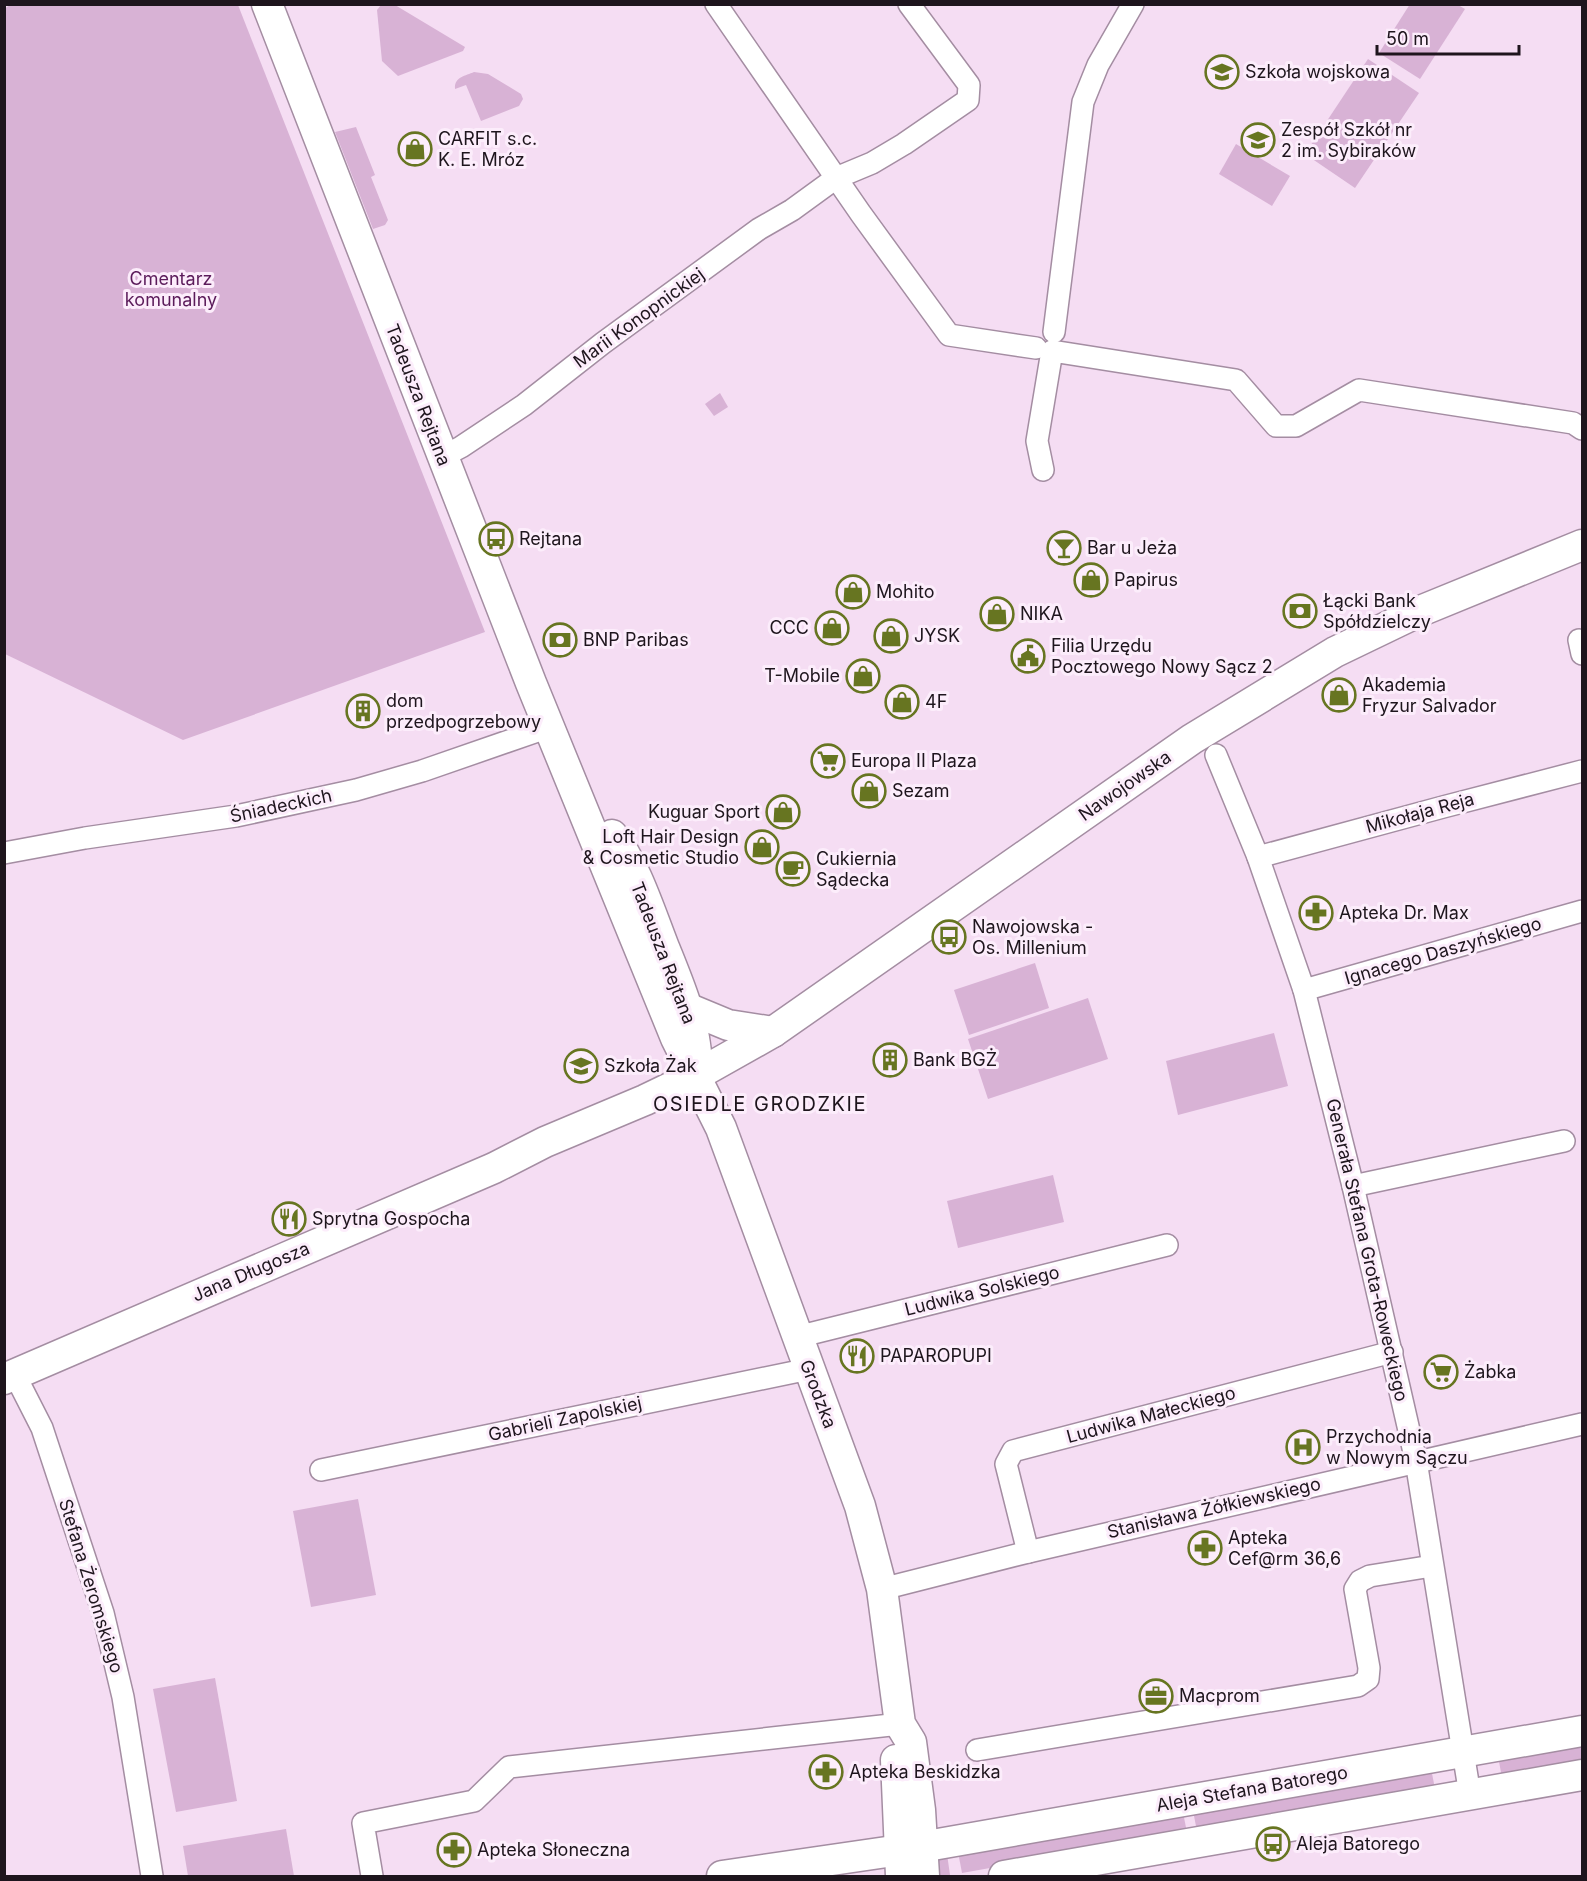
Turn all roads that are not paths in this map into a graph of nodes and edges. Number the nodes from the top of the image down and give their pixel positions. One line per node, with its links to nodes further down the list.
1 (267, 4): 9 (street, Tadeusza Rejtana)
2 (716, 4): 5 (street)
3 (909, 4): 5 (street, Marii Konopnickiej)
4 (1133, 4): 6 (street)
5 (836, 178): 7 (street); 9 (street, Marii Konopnickiej)
6 (1054, 332)
7 (1036, 348)
8 (1582, 429): 10 (street)
9 (442, 457): 12 (street, Tadeusza Rejtana)
10 (1043, 470)
11 (1582, 545): 21 (street, Nawojowska)
12 (549, 727): 15 (street, Tadeusza Rejtana); 16 (street, Śniadeckich)
13 (1216, 755): 17 (street, Generała Stefana Grota-Roweckiego)
14 (1582, 771): 17 (street, Mikołaja Reja)
15 (573, 785): 20 (street, Tadeusza Rejtana); 22 (street, Tadeusza Rejtana)
16 (4, 853)
17 (1258, 857): 19 (street, Generała Stefana Grota-Roweckiego)
18 (1582, 911): 19 (street, Ignacego Daszyńskiego)
19 (1304, 990): 24 (street, Generała Stefana Grota-Roweckiego)
20 (687, 1008): 21 (street); 22 (street, Tadeusza Rejtana)
21 (773, 1032): 22 (street, Nawojowska)
22 (695, 1076): 26 (street, Grodzka); 29 (street, Jana Długosza)
23 (1564, 1141): 24 (street)
24 (1353, 1186): 27 (street, Generała Stefana Grota-Roweckiego)
25 (1167, 1245): 26 (street, Ludwika Solskiego)
26 (797, 1337): 28 (street, Grodzka)
27 (1392, 1352): 31 (street, Generała Stefana Grota-Roweckiego); 33 (street, Ludwika Małeckiego)
28 (809, 1369): 32 (street, Gabrieli Zapolskiej); 35 (street, Grodzka)
29 (10, 1377): 43 (street, Stefana Żeromskiego)
30 (1582, 1424): 31 (street, Stanisława Żółkiewskiego)
31 (1416, 1461): 33 (street, Stanisława Żółkiewskiego); 34 (street, Generała Stefana Grota-Roweckiego)
32 (321, 1470)
33 (1028, 1552): 35 (street, Stanisława Żółkiewskiego)
34 (1432, 1566): 38 (street); 39 (street, Generała Stefana Grota-Roweckiego)
35 (882, 1589): 36 (street, Grodzka)
36 (900, 1724): 42 (street, Grodzka); 44 (street)
37 (1582, 1731): 39 (street, Aleja Stefana Batorego)
38 (977, 1750)
39 (1462, 1752): 41 (street, Generała Stefana Grota-Roweckiego); 42 (street, Aleja Stefana Batorego)
40 (1582, 1775): 41 (street)
41 (1470, 1795): 47 (street)
42 (908, 1858): 45 (street, Aleja Stefana Batorego); 46 (street, Grodzka)
43 (153, 1876)
44 (372, 1876)
45 (722, 1876)
46 (924, 1876)
47 (1004, 1876)

